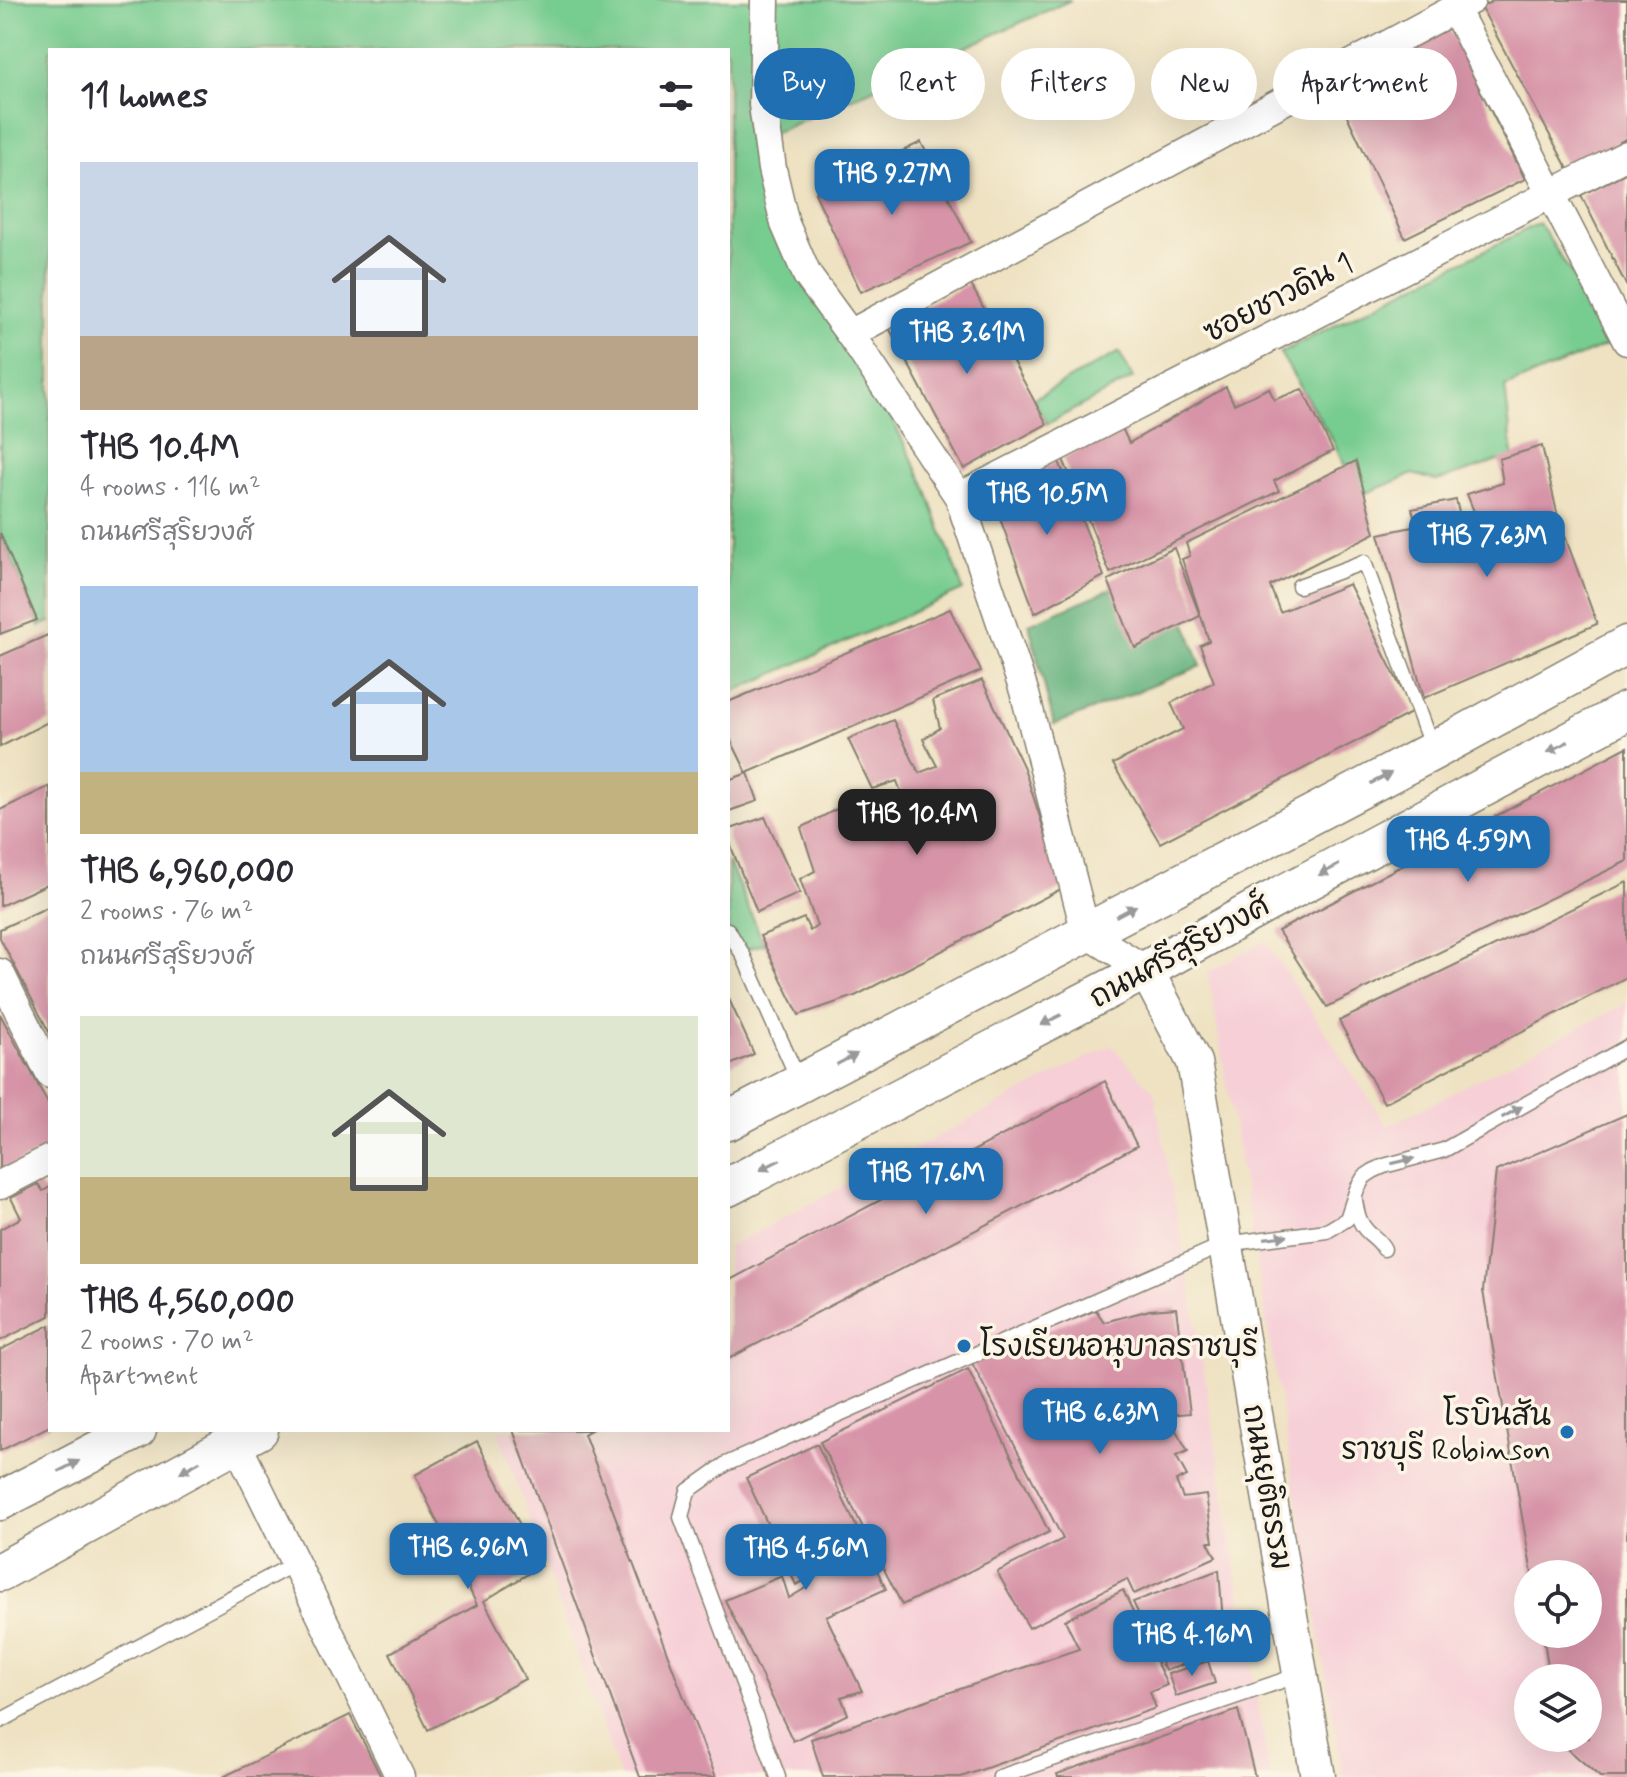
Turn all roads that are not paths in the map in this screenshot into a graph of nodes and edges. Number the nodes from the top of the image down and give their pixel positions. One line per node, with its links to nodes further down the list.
1 (765, 0): 5 (street)
2 (1463, 4): 4 (street); 5 (street)
3 (1627, 155): 4 (street, ซอยชาวดิน 1)
4 (1551, 195): 6 (street); 7 (street, ซอยชาวดิน 1)
5 (850, 334): 7 (street)
6 (1627, 341)
7 (959, 497): 13 (street)
8 (1299, 586): 11 (lane)
9 (1627, 645): 11 (main road, ถนนศรีสุริยวงศ์)
10 (1627, 711): 14 (main road, ถนนศรีสุริยวงศ์, one-way to 14)
11 (1433, 751): 13 (main road, ถนนศรีสุริยวงศ์, one-way to 11)
12 (730, 933): 18 (lane)
13 (1086, 933): 14 (street); 18 (main road, ถนนศรีสุริยวงศ์, one-way to 13)
14 (1146, 970): 22 (main road, ถนนศรีสุริยวงศ์, one-way to 22); 24 (street, ถนนยุติธรรม)
15 (0, 973): 17 (street)
16 (1627, 1047): 23 (lane, one-way to 16)
17 (48, 1070)
18 (800, 1084): 19 (main road, ถนนศรีสุริยวงศ์)
19 (730, 1120)
20 (48, 1160): 21 (street)
21 (0, 1185)
22 (730, 1186)
23 (1354, 1198): 24 (lane, one-way to 23); 25 (lane)
24 (1225, 1244): 31 (street, ถนนยุติธรรม); 34 (lane)
25 (1384, 1249)
26 (133, 1432): 28 (main road, one-way to 26)
27 (242, 1434): 29 (street); 30 (main road, one-way to 30)
28 (0, 1501)
29 (294, 1564): 32 (lane); 33 (street)
30 (0, 1572)
31 (1301, 1674): 35 (lane); 36 (street, ถนนยุติธรรม)
32 (0, 1721)
33 (400, 1777)
34 (778, 1777)
35 (1000, 1777)
36 (1318, 1777)

